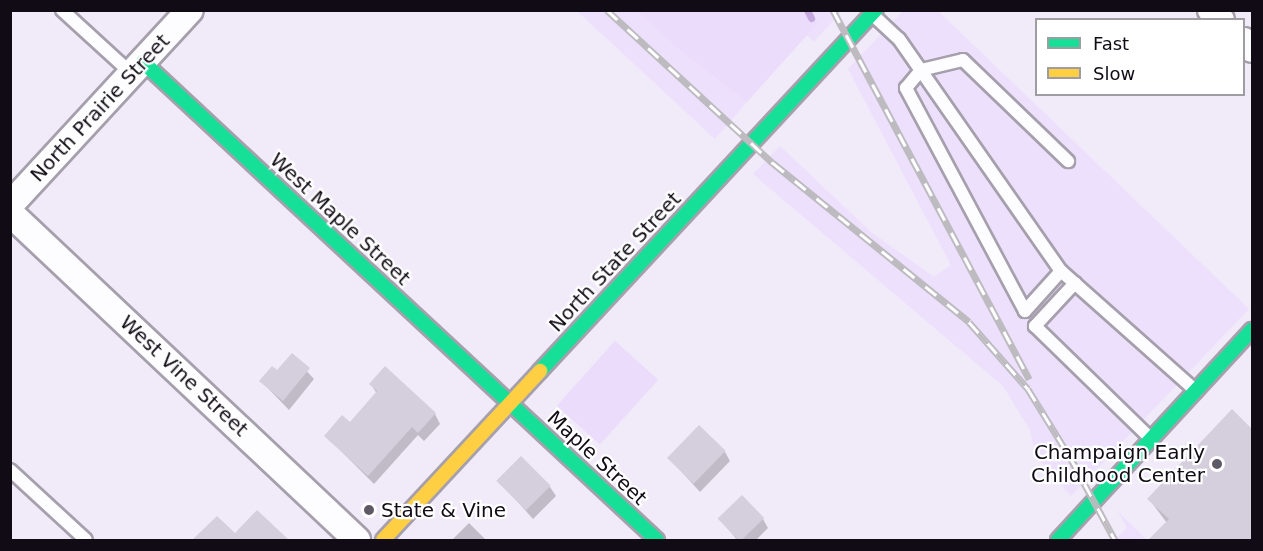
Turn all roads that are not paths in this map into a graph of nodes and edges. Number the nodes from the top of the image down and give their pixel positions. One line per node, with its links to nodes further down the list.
1 (62, 10): 4 (lane)
2 (190, 10): 4 (street, North Prairie Street)
3 (874, 12): 5 (lane); 13 (main road, North State Street)
4 (138, 68): 7 (street, North Prairie Street); 13 (main road, West Maple Street)
5 (921, 70): 6 (lane); 9 (lane); 9 (lane)
6 (1068, 161)
7 (10, 205)
8 (10, 213): 17 (street, West Vine Street)
9 (1061, 271): 10 (lane)
10 (1075, 283): 12 (lane); 14 (lane)
11 (1252, 330): 12 (main road)
12 (1196, 392): 14 (main road)
13 (511, 404): 18 (main road, North State Street); 19 (main road, Maple Street)
14 (1152, 439): 20 (main road)
15 (10, 470): 16 (lane)
16 (86, 540)
17 (357, 540)
18 (383, 540)
19 (657, 540)
20 (1058, 540)

